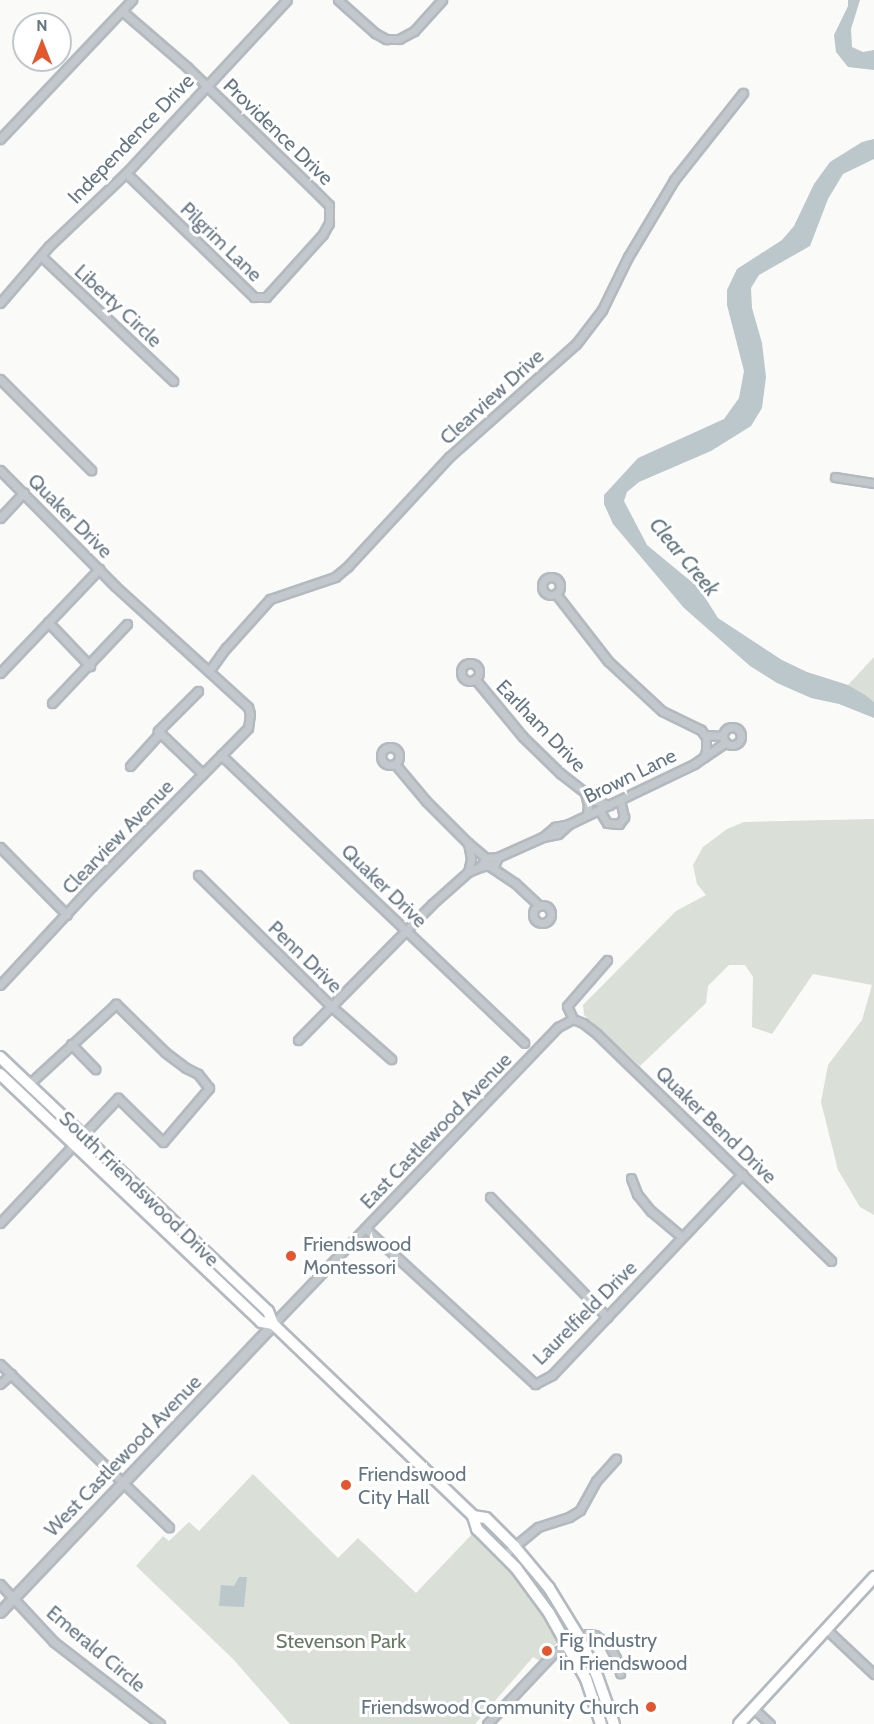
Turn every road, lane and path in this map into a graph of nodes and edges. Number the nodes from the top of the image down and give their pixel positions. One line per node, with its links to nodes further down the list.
1 (132, 0): 5 (street)
2 (287, 0): 6 (street, Independence Drive)
3 (338, 0): 4 (street)
4 (442, 0)
5 (122, 11): 6 (street, Providence Drive); 8 (street)
6 (206, 86): 9 (street, Independence Drive); 10 (street, Providence Drive)
7 (743, 93): 26 (street, Clearview Drive)
8 (0, 140)
9 (126, 173): 10 (street, Pilgrim Lane); 11 (street, Independence Drive)
10 (329, 206)
11 (41, 255): 12 (street, Independence Drive); 14 (street, Liberty Circle)
12 (0, 303)
13 (0, 379): 16 (street)
14 (173, 381)
15 (0, 470): 19 (street, Quaker Drive)
16 (91, 470)
17 (835, 477): 18 (street)
18 (874, 483)
19 (24, 492): 20 (street); 21 (street, Quaker Drive)
20 (0, 518)
21 (99, 569): 23 (street); 26 (street, Quaker Drive)
22 (556, 594): 33 (street)
23 (48, 622): 25 (street); 27 (street)
24 (127, 624): 25 (street)
25 (90, 666): 30 (street)
26 (209, 671): 31 (street, Quaker Drive)
27 (0, 673)
28 (475, 679): 39 (street, Earlham Drive)
29 (198, 691): 32 (street)
30 (52, 703)
31 (248, 708): 34 (street, Clearview Avenue)
32 (160, 733): 37 (street); 38 (street)
33 (705, 735): 35 (street, Brown Lane); 35 (street, Brown Lane)
34 (221, 755): 38 (street, Clearview Avenue); 54 (street, Quaker Drive)
35 (705, 757): 40 (street, Brown Lane)
36 (395, 764): 44 (street)
37 (130, 766)
38 (203, 774): 53 (street, Clearview Avenue)
39 (585, 793): 41 (street, Earlham Drive); 43 (street, Earlham Drive)
40 (620, 800): 41 (street, Brown Lane); 42 (street)
41 (609, 805): 42 (street, Brown Lane)
42 (599, 810): 43 (street, Brown Lane)
43 (587, 815): 46 (street, Brown Lane)
44 (468, 843): 47 (street); 50 (street)
45 (0, 847): 53 (street)
46 (498, 857): 47 (street, Brown Lane); 49 (street)
47 (486, 858): 48 (street)
48 (480, 867): 49 (street); 50 (street)
49 (491, 867): 52 (street)
50 (468, 872): 54 (street)
51 (198, 875): 57 (street, Penn Drive)
52 (539, 905)
53 (67, 915): 56 (street, Clearview Avenue)
54 (406, 930): 57 (street); 60 (street, Quaker Drive)
55 (607, 960): 58 (street)
56 (0, 985)
57 (332, 1007): 59 (street); 63 (street, Penn Drive)
58 (573, 1019): 69 (street, Quaker Bend Drive); 73 (street, East Castlewood Avenue)
59 (297, 1040)
60 (524, 1043)
61 (71, 1044): 64 (street); 66 (street); 67 (street)
62 (0, 1057): 66 (main road, South Friendswood Drive)
63 (391, 1059)
64 (95, 1069)
65 (0, 1074): 68 (main road, South Friendswood Drive)
66 (29, 1084): 67 (main road, South Friendswood Drive)
67 (82, 1134): 68 (street); 77 (main road, South Friendswood Drive)
68 (74, 1144): 72 (street); 77 (main road, South Friendswood Drive)
69 (742, 1174): 74 (street, Laurelfield Drive); 75 (street, Quaker Bend Drive)
70 (631, 1178): 74 (street)
71 (490, 1197): 76 (street)
72 (0, 1223)
73 (365, 1228): 76 (street, Laurelfield Drive); 77 (street, East Castlewood Avenue)
74 (682, 1238): 76 (street, Laurelfield Drive)
75 (831, 1261)
76 (607, 1317)
77 (273, 1324): 82 (street, West Castlewood Avenue); 83 (main road, South Friendswood Drive)
78 (0, 1364): 79 (street)
79 (11, 1374): 80 (street); 82 (street)
80 (0, 1384)
81 (616, 1460): 85 (street)
82 (123, 1482): 84 (street); 89 (street, West Castlewood Avenue)
83 (473, 1516): 85 (main road, South Friendswood Drive); 86 (main road, South Friendswood Drive)
84 (169, 1527)
85 (514, 1545): 86 (street); 92 (main road, South Friendswood Drive)
86 (504, 1555): 93 (main road, South Friendswood Drive)
87 (874, 1577): 91 (main road)
88 (0, 1584): 89 (street, Emerald Circle)
89 (13, 1598): 90 (street, West Castlewood Avenue); 97 (street, Emerald Circle)
90 (0, 1612)
91 (826, 1629): 95 (street); 96 (main road)
92 (579, 1637): 93 (street); 94 (street); 100 (main road, South Friendswood Drive)
93 (568, 1643): 98 (street); 99 (main road, South Friendswood Drive)
94 (620, 1673)
95 (874, 1674)
96 (753, 1708): 101 (main road); 102 (street)
97 (160, 1724)
98 (487, 1724)
99 (601, 1724)
100 (614, 1724)
101 (739, 1724)
102 (770, 1724)

